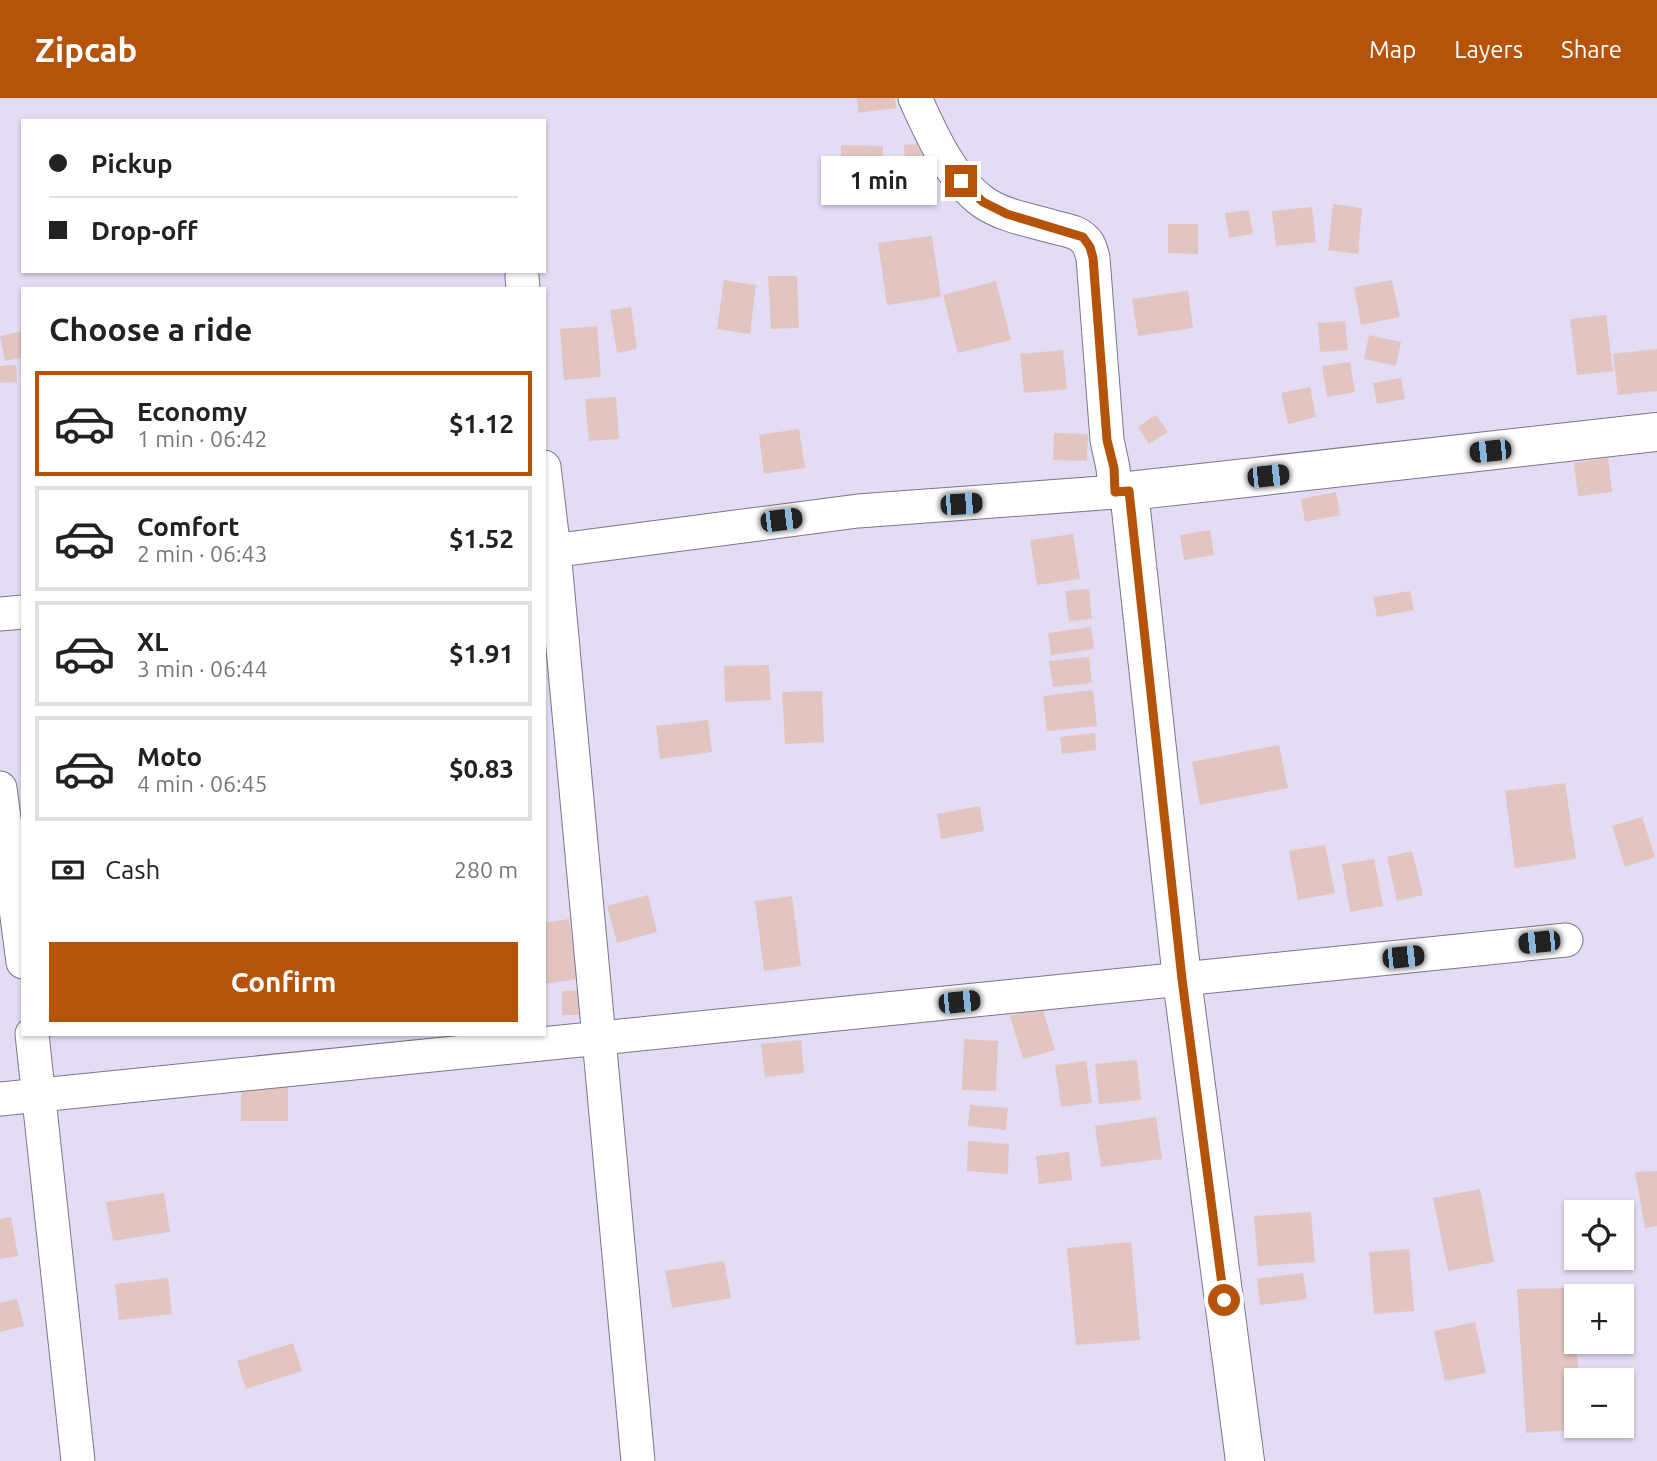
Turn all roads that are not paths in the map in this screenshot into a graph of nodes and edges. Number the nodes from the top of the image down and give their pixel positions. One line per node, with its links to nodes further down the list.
1 (915, 98): 3 (street)
2 (1657, 432): 3 (street)
3 (1122, 492): 5 (street); 11 (street)
4 (546, 501): 5 (street)
5 (549, 551): 13 (street)
6 (21, 612): 7 (street)
7 (0, 614)
8 (0, 788): 10 (street)
9 (1566, 940): 11 (street)
10 (21, 947)
11 (1182, 979): 13 (street); 18 (street)
12 (32, 1036): 14 (street)
13 (598, 1040): 14 (street); 17 (street)
14 (40, 1094): 15 (street); 16 (street)
15 (0, 1099)
16 (78, 1461)
17 (638, 1461)
18 (1245, 1461)

